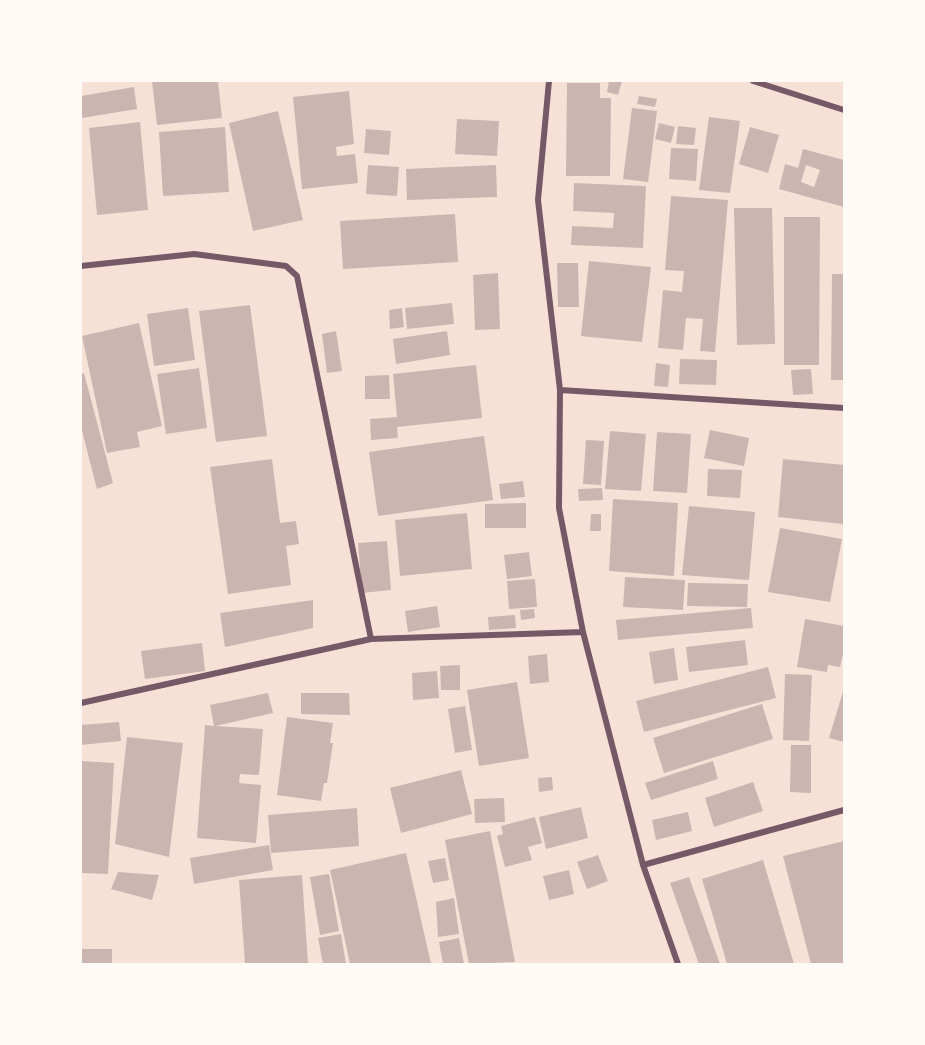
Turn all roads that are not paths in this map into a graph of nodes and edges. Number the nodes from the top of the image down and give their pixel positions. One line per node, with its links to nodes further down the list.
1 (549, 81): 5 (street)
2 (753, 81): 3 (street)
3 (844, 110)
4 (81, 266): 8 (street)
5 (560, 390): 6 (street); 7 (street)
6 (844, 408)
7 (583, 632): 8 (street); 11 (street)
8 (371, 639): 9 (street)
9 (81, 703)
10 (844, 810): 11 (street)
11 (644, 865): 12 (street)
12 (678, 964)

